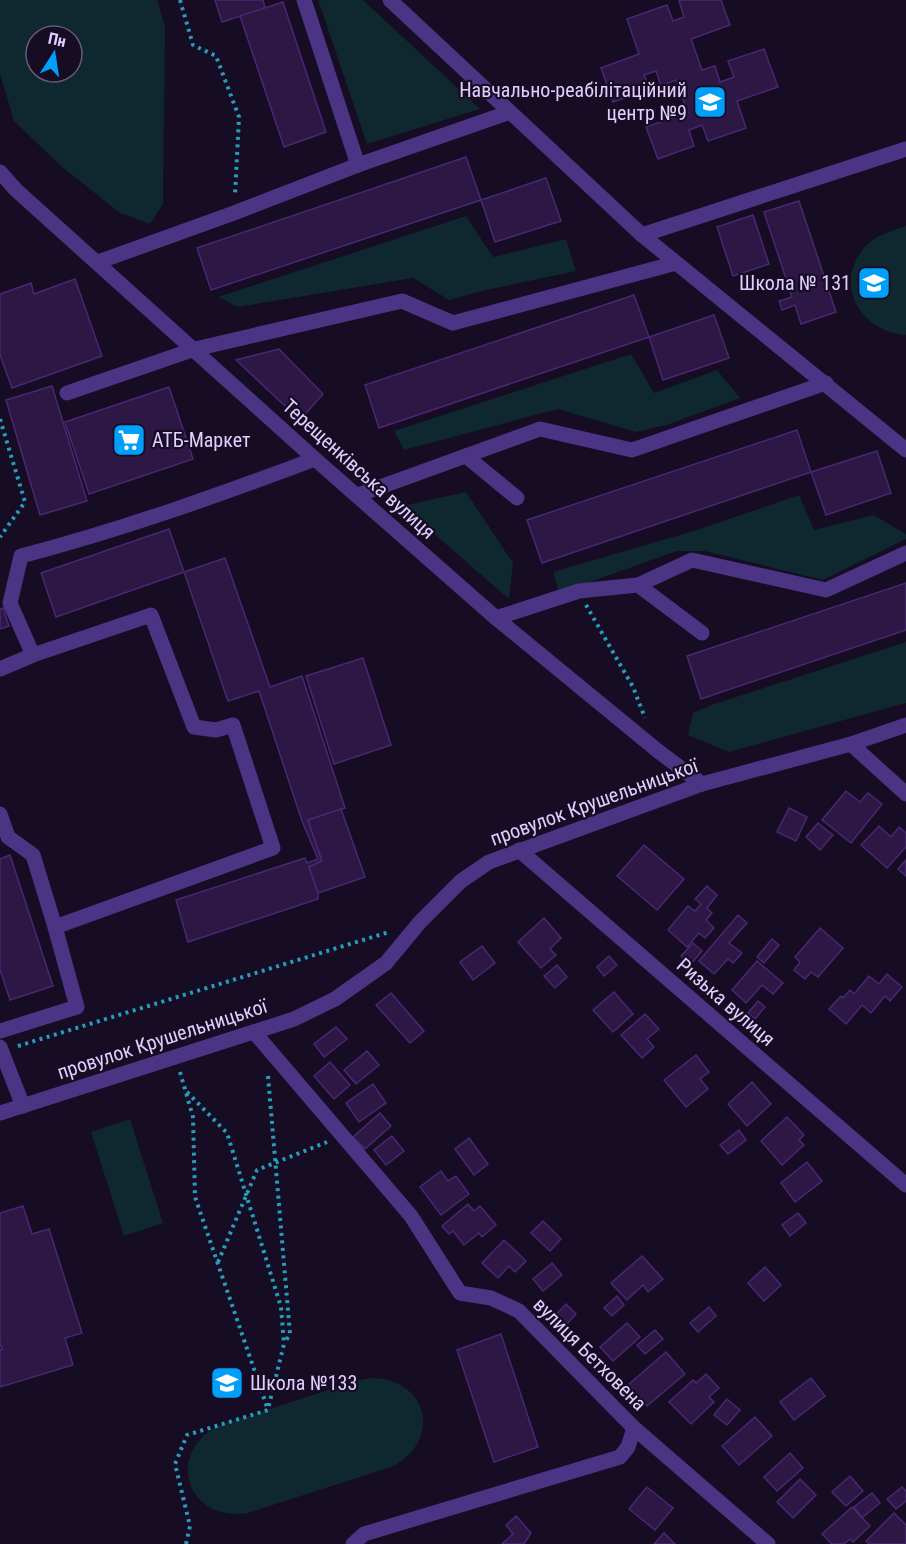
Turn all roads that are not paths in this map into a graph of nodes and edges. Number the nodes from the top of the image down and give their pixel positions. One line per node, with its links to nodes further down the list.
1 (304, 0): 5 (street)
2 (390, 0): 3 (street)
3 (510, 112): 5 (street); 7 (street)
4 (906, 149): 7 (street)
5 (358, 165): 8 (street)
6 (0, 172): 8 (street, Терещенківська вулиця)
7 (642, 236): 9 (street)
8 (98, 262): 10 (street, Терещенківська вулиця)
9 (676, 263): 10 (street); 11 (street)
10 (195, 349): 12 (street); 15 (street, Терещенківська вулиця)
11 (826, 383): 13 (street); 14 (street)
12 (67, 393)
13 (906, 450)
14 (466, 456): 16 (street); 17 (street)
15 (315, 459): 16 (street, Терещенківська вулиця); 22 (street)
16 (358, 495): 20 (street, Терещенківська вулиця)
17 (517, 498)
18 (906, 553): 19 (street)
19 (638, 585): 20 (street); 21 (street)
20 (496, 618): 26 (street, Терещенківська вулиця)
21 (702, 633)
22 (33, 655): 23 (street); 30 (street)
23 (0, 669)
24 (906, 725): 25 (street, провулок Крушельницької)
25 (851, 744): 26 (street, провулок Крушельницької); 27 (street)
26 (702, 784): 29 (street, провулок Крушельницької)
27 (906, 794)
28 (0, 814): 30 (street)
29 (519, 850): 32 (street, провулок Крушельницької); 36 (street, Ризька вулиця)
30 (55, 927): 31 (street)
31 (0, 1031)
32 (254, 1032): 34 (street, провулок Крушельницької); 37 (street, вулиця Бетховена)
33 (1, 1049): 34 (street)
34 (23, 1106): 35 (street, провулок Крушельницької)
35 (0, 1113)
36 (906, 1185)
37 (634, 1428): 38 (street); 39 (street, вулиця Бетховена)
38 (353, 1544)
39 (768, 1544)

